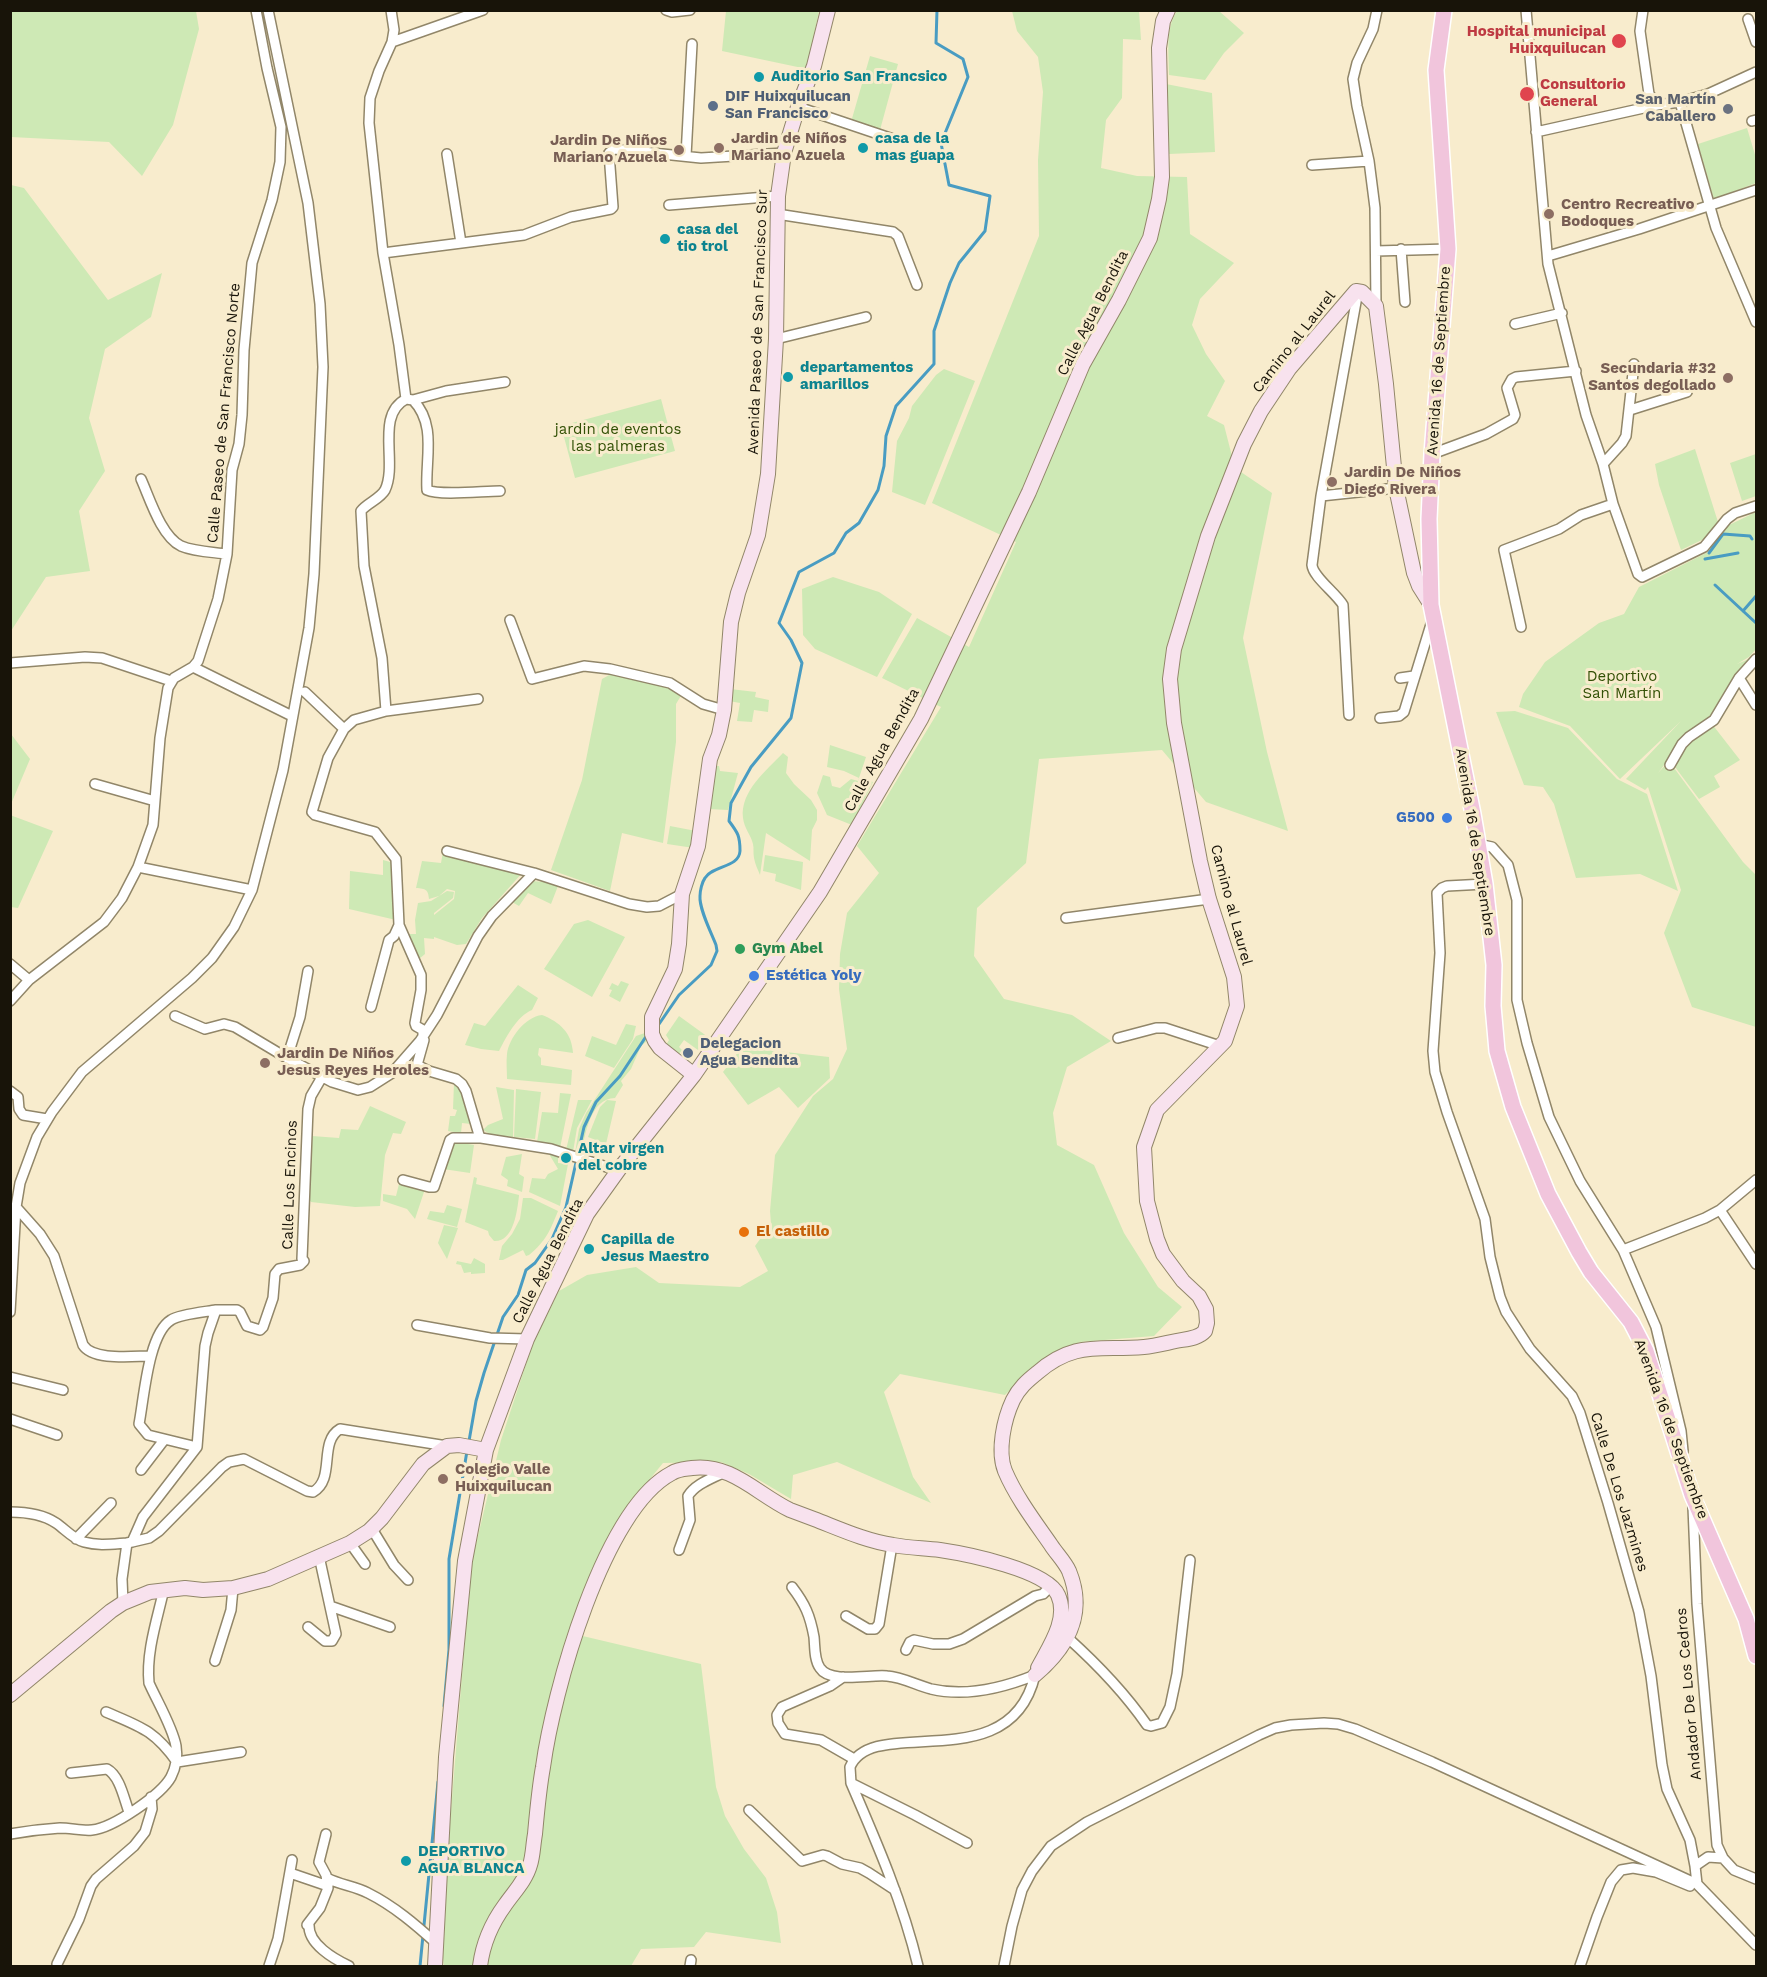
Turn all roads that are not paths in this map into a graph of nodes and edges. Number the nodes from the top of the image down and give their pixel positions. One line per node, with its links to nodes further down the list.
1 (256, 10): 64 (street, Calle Paseo de San Francisco Norte)
2 (268, 10): 81 (street)
3 (391, 10): 14 (street)
4 (483, 10): 14 (street)
5 (666, 10): 6 (street)
6 (690, 10)
7 (828, 10): 20 (main road, Avenida Paseo de San Francisco Sur)
8 (1168, 10): 107 (main road, Calle Agua Bendita)
9 (1377, 10): 26 (street)
10 (1444, 10): 35 (main road, Avenida 16 de Septiembre)
11 (1526, 10): 21 (street)
12 (1643, 10): 19 (street)
13 (1748, 19): 15 (street)
14 (392, 42): 37 (street)
15 (1756, 42)
16 (692, 44): 25 (street)
17 (1756, 72): 18 (street)
18 (1680, 102): 19 (street); 31 (street)
19 (1657, 105): 21 (street)
20 (798, 106): 22 (street); 23 (main road, Avenida Paseo de San Francisco Sur)
21 (1536, 132): 38 (street)
22 (893, 139)
23 (784, 153): 25 (street); 29 (main road, Avenida Paseo de San Francisco Sur)
24 (447, 154): 33 (street)
25 (686, 156): 33 (street)
26 (1369, 161): 27 (street); 36 (street)
27 (1312, 165)
28 (1756, 190): 31 (street)
29 (778, 196): 30 (street); 32 (main road, Avenida Paseo de San Francisco Sur)
30 (669, 205)
31 (1709, 206): 38 (street); 45 (street)
32 (777, 214): 39 (street); 47 (main road, Avenida Paseo de San Francisco Sur)
33 (460, 243): 37 (street)
34 (1401, 249): 35 (street); 36 (street); 41 (street)
35 (1448, 249): 54 (main road, Avenida 16 de Septiembre)
36 (1376, 250): 42 (street)
37 (383, 253): 52 (street)
38 (1548, 256): 43 (street)
39 (917, 285)
40 (1358, 291): 42 (main road, Camino al Laurel); 60 (street); 94 (main road, Camino al Laurel)
41 (1405, 302)
42 (1376, 306): 57 (main road)
43 (1562, 313): 46 (street); 49 (street)
44 (866, 317): 47 (street)
45 (1756, 322)
46 (1515, 324)
47 (776, 339): 78 (main road, Avenida Paseo de San Francisco Sur)
48 (1634, 364): 53 (street)
49 (1576, 370): 54 (street); 55 (street)
50 (505, 382): 52 (street)
51 (1687, 392): 53 (street)
52 (410, 399): 58 (street); 79 (street)
53 (1630, 410): 55 (street)
54 (1432, 454): 65 (main road, Avenida 16 de Septiembre)
55 (1603, 464): 62 (street)
56 (141, 479): 64 (street)
57 (1396, 488): 59 (street); 65 (main road)
58 (500, 491)
59 (1363, 491): 60 (street); 61 (street)
60 (1321, 496): 80 (street)
61 (1365, 503)
62 (1614, 504): 63 (street); 67 (street)
63 (1756, 506)
64 (227, 554): 70 (street, Calle Paseo de San Francisco Norte)
65 (1432, 612): 71 (street); 87 (main road, Avenida 16 de Septiembre)
66 (510, 620): 78 (street)
67 (1521, 627)
68 (1756, 659): 73 (street)
69 (10, 663): 74 (street)
70 (193, 667): 74 (street); 81 (street)
71 (1414, 676): 72 (street); 82 (street)
72 (1400, 678)
73 (1739, 678): 77 (street); 84 (street)
74 (171, 681): 86 (street)
75 (305, 692): 83 (street)
76 (478, 699): 79 (street)
77 (1756, 705)
78 (724, 710): 93 (main road, Avenida Paseo de San Francisco Sur)
79 (386, 711): 83 (street)
80 (1348, 715)
81 (292, 716): 92 (street)
82 (1380, 718)
83 (344, 729): 96 (street)
84 (1670, 765)
85 (95, 784): 86 (street)
86 (155, 801): 89 (street)
87 (1478, 844): 91 (main road, Avenida 16 de Septiembre); 118 (street)
88 (447, 851): 90 (street)
89 (138, 867): 92 (street); 99 (street)
90 (534, 873): 93 (street); 103 (street)
91 (1485, 884): 133 (main road, Avenida 16 de Septiembre); 179 (street, Calle De Los Jazmines)
92 (252, 890): 110 (street)
93 (682, 894): 107 (main road, Avenida Paseo de San Francisco Sur)
94 (1209, 899): 95 (street); 105 (main road, Camino al Laurel)
95 (1066, 918)
96 (399, 925): 101 (street); 103 (street)
97 (10, 964): 99 (street)
98 (308, 971): 106 (street)
99 (29, 980): 100 (street)
100 (10, 1001)
101 (371, 1007)
102 (175, 1016): 106 (street)
103 (423, 1035): 108 (street); 111 (street)
104 (1118, 1038): 105 (street)
105 (1220, 1046): 158 (main road, Camino al Laurel)
106 (287, 1058): 108 (street)
107 (694, 1075): 123 (main road, Calle Agua Bendita)
108 (322, 1077): 120 (street, Calle Los Encinos)
109 (10, 1091): 110 (street)
110 (47, 1119): 115 (street)
111 (482, 1138): 112 (street); 113 (street)
112 (613, 1169)
113 (403, 1179)
114 (1756, 1180): 116 (street)
115 (16, 1207): 117 (street); 124 (street)
116 (1720, 1210): 118 (street); 119 (street)
117 (13, 1247): 121 (street)
118 (1623, 1250): 133 (street)
119 (1756, 1264)
120 (216, 1310): 124 (street); 131 (street)
121 (10, 1312)
122 (417, 1325): 123 (street)
123 (527, 1339): 132 (main road, Calle Agua Bendita)
124 (151, 1356): 129 (street)
125 (10, 1377): 126 (street)
126 (63, 1390)
127 (10, 1419): 128 (street)
128 (57, 1435)
129 (164, 1440): 131 (street); 134 (street)
130 (447, 1446): 132 (main road); 139 (main road); 141 (street)
131 (197, 1447): 141 (street)
132 (486, 1450): 186 (main road, Calle Agua Bendita)
133 (1682, 1463): 136 (main road, Avenida 16 de Septiembre)
134 (141, 1470)
135 (726, 1471): 143 (main road); 144 (street); 192 (main road)
136 (1692, 1495): 160 (main road, Avenida 16 de Septiembre); 177 (street, Andador De Los Cedros)
137 (111, 1503): 140 (street)
138 (10, 1512): 140 (street)
139 (372, 1529): 142 (main road); 148 (street)
140 (76, 1539): 141 (street)
141 (129, 1542): 153 (street)
142 (350, 1544): 145 (main road); 147 (street)
143 (892, 1545): 149 (main road); 155 (street)
144 (680, 1550)
145 (319, 1556): 151 (main road); 154 (street)
146 (1190, 1560): 158 (street)
147 (365, 1564)
148 (408, 1580)
149 (1052, 1585): 159 (street); 162 (main road)
150 (792, 1587): 163 (street)
151 (233, 1588): 152 (main road); 161 (street)
152 (164, 1589): 153 (main road); 168 (street)
153 (123, 1603): 164 (main road)
154 (330, 1606): 156 (street); 157 (street)
155 (846, 1616)
156 (308, 1627)
157 (390, 1627)
158 (1068, 1638): 162 (main road, Camino al Laurel)
159 (906, 1650)
160 (1756, 1656)
161 (215, 1661)
162 (1035, 1676): 163 (street); 167 (street)
163 (843, 1677): 167 (street)
164 (10, 1695)
165 (106, 1712): 168 (street)
166 (241, 1752): 168 (street)
167 (854, 1759): 170 (street)
168 (177, 1762): 171 (street)
169 (71, 1773): 173 (street)
170 (851, 1784): 176 (street); 184 (street)
171 (151, 1797): 173 (street); 188 (street)
172 (749, 1810): 184 (street)
173 (129, 1812): 174 (street)
174 (10, 1834)
175 (326, 1834): 182 (street)
176 (967, 1843)
177 (1724, 1858): 179 (street); 181 (street)
178 (292, 1860): 180 (street)
179 (1695, 1866): 183 (street, Calle De Los Jazmines)
180 (290, 1873): 182 (street); 189 (street)
181 (1756, 1879)
182 (328, 1882): 186 (street); 190 (street)
183 (1697, 1884): 185 (street); 194 (street)
184 (895, 1890): 193 (street)
185 (1706, 1893): 187 (street); 195 (street)
186 (433, 1941): 191 (main road, Calle Agua Bendita)
187 (1756, 1945)
188 (57, 1964)
189 (269, 1966)
190 (349, 1966)
191 (435, 1966)
192 (480, 1966)
193 (918, 1966)
194 (1005, 1966)
195 (1580, 1966)

